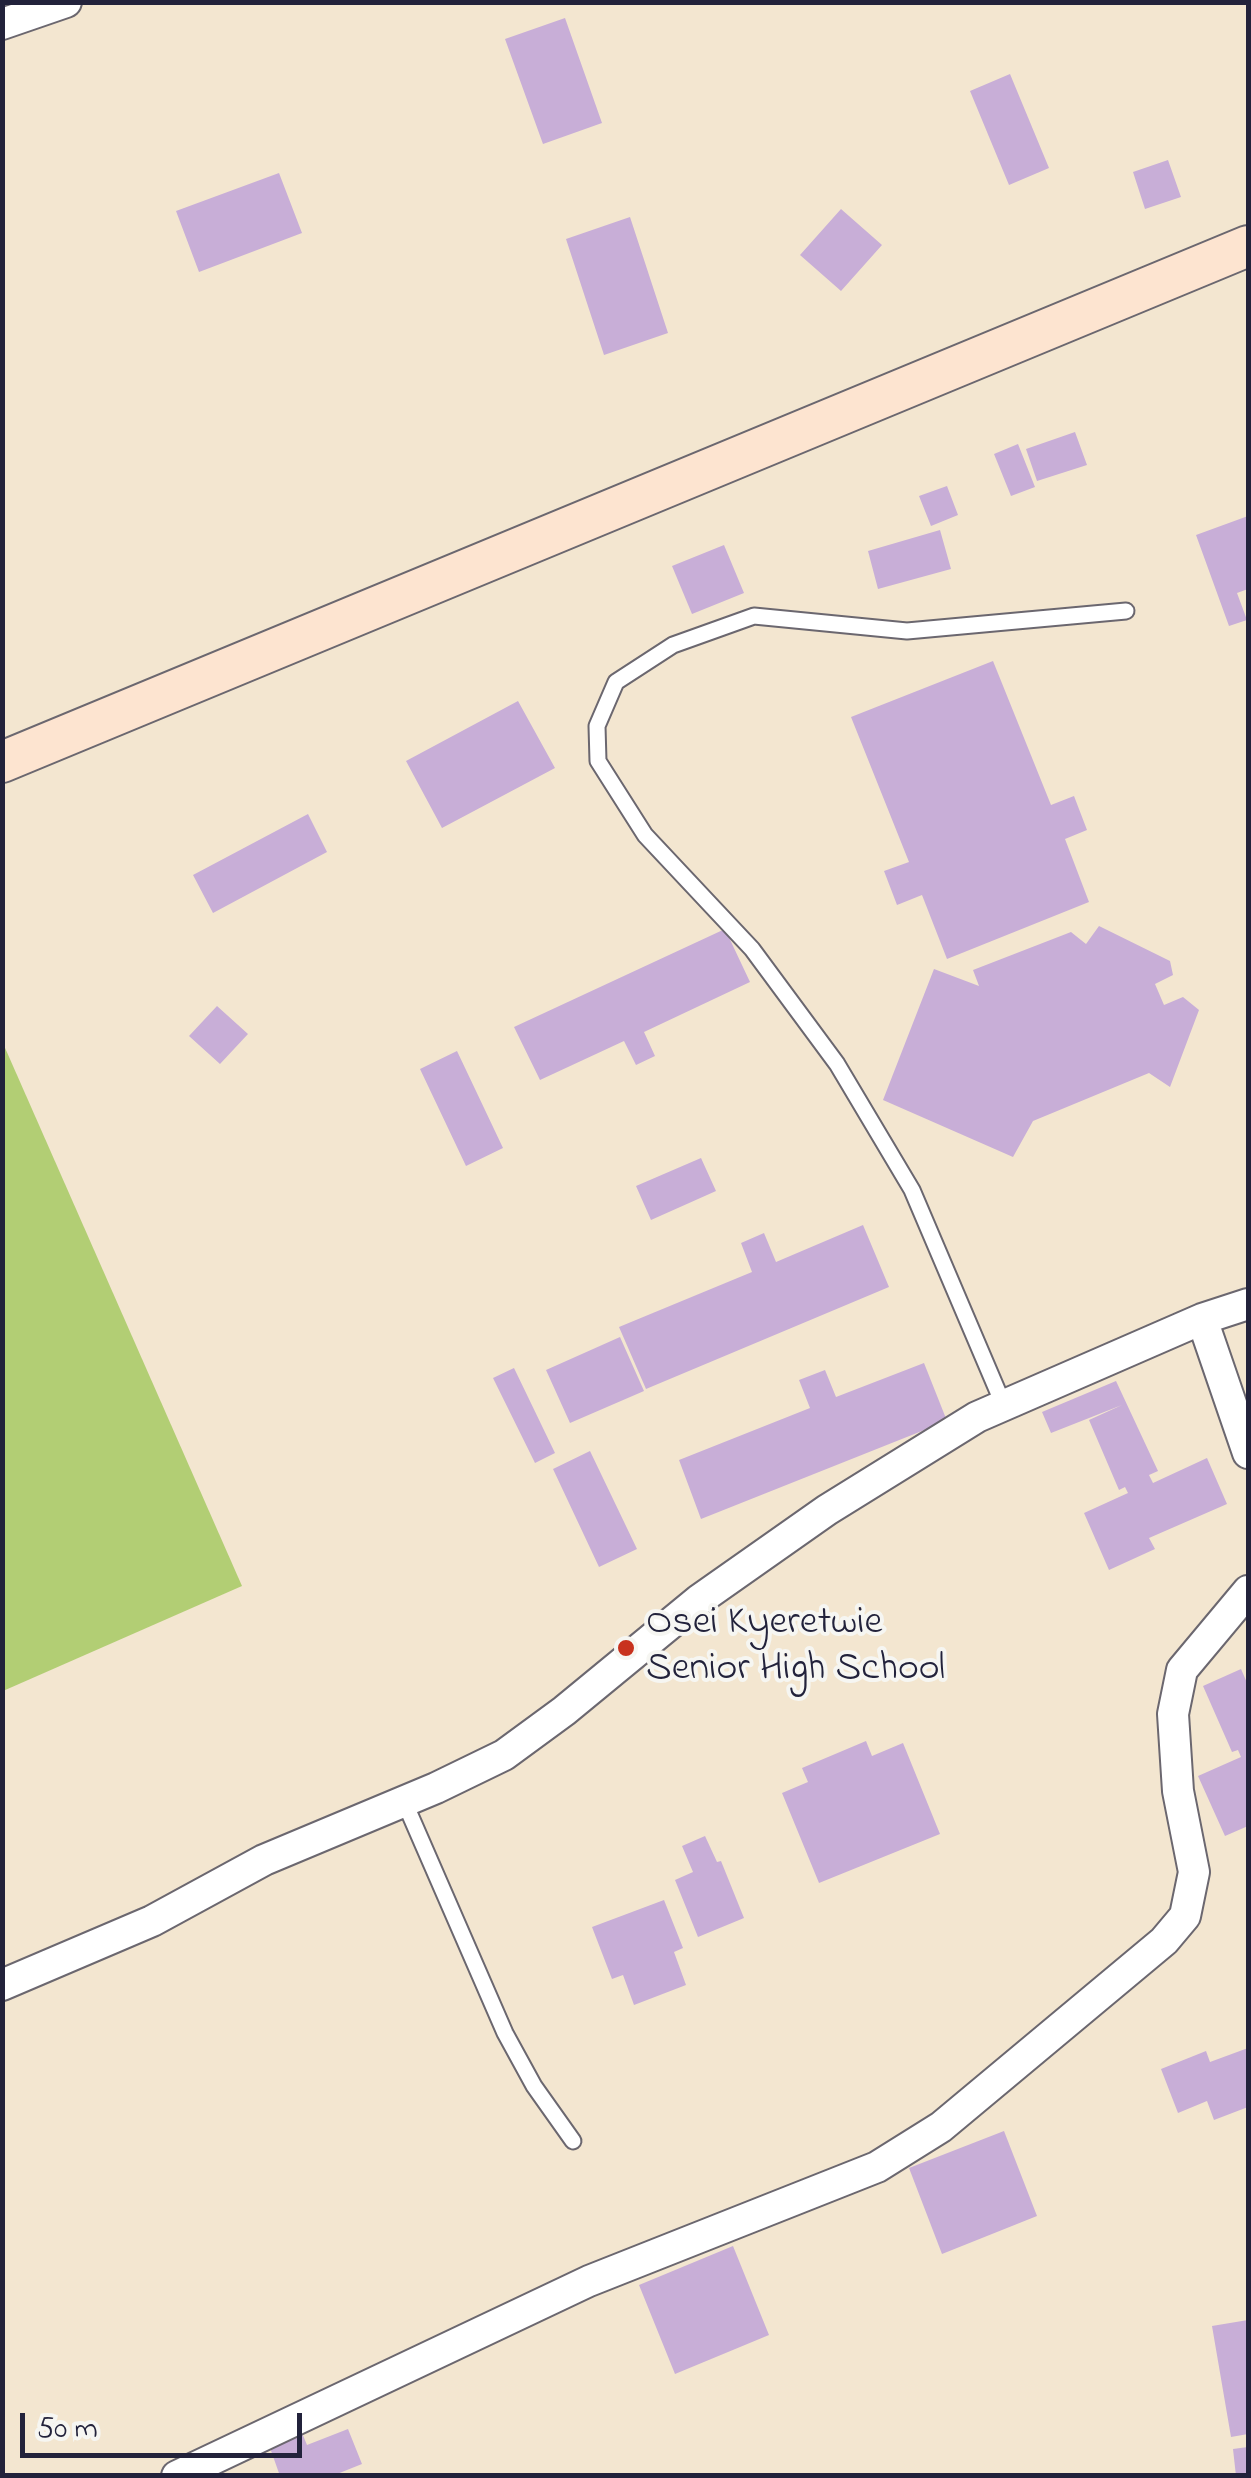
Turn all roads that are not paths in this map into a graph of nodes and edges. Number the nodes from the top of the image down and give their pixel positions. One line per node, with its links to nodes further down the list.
1 (66, 2): 2 (street)
2 (2, 24)
3 (1248, 246): 5 (street)
4 (1126, 611): 8 (lane)
5 (2, 762)
6 (1248, 1304): 7 (street)
7 (1202, 1319): 8 (street); 9 (street)
8 (1004, 1406): 11 (street)
9 (1248, 1452)
10 (1248, 1592): 14 (street)
11 (404, 1801): 12 (street); 13 (lane)
12 (2, 1985)
13 (573, 2141)
14 (177, 2476)

